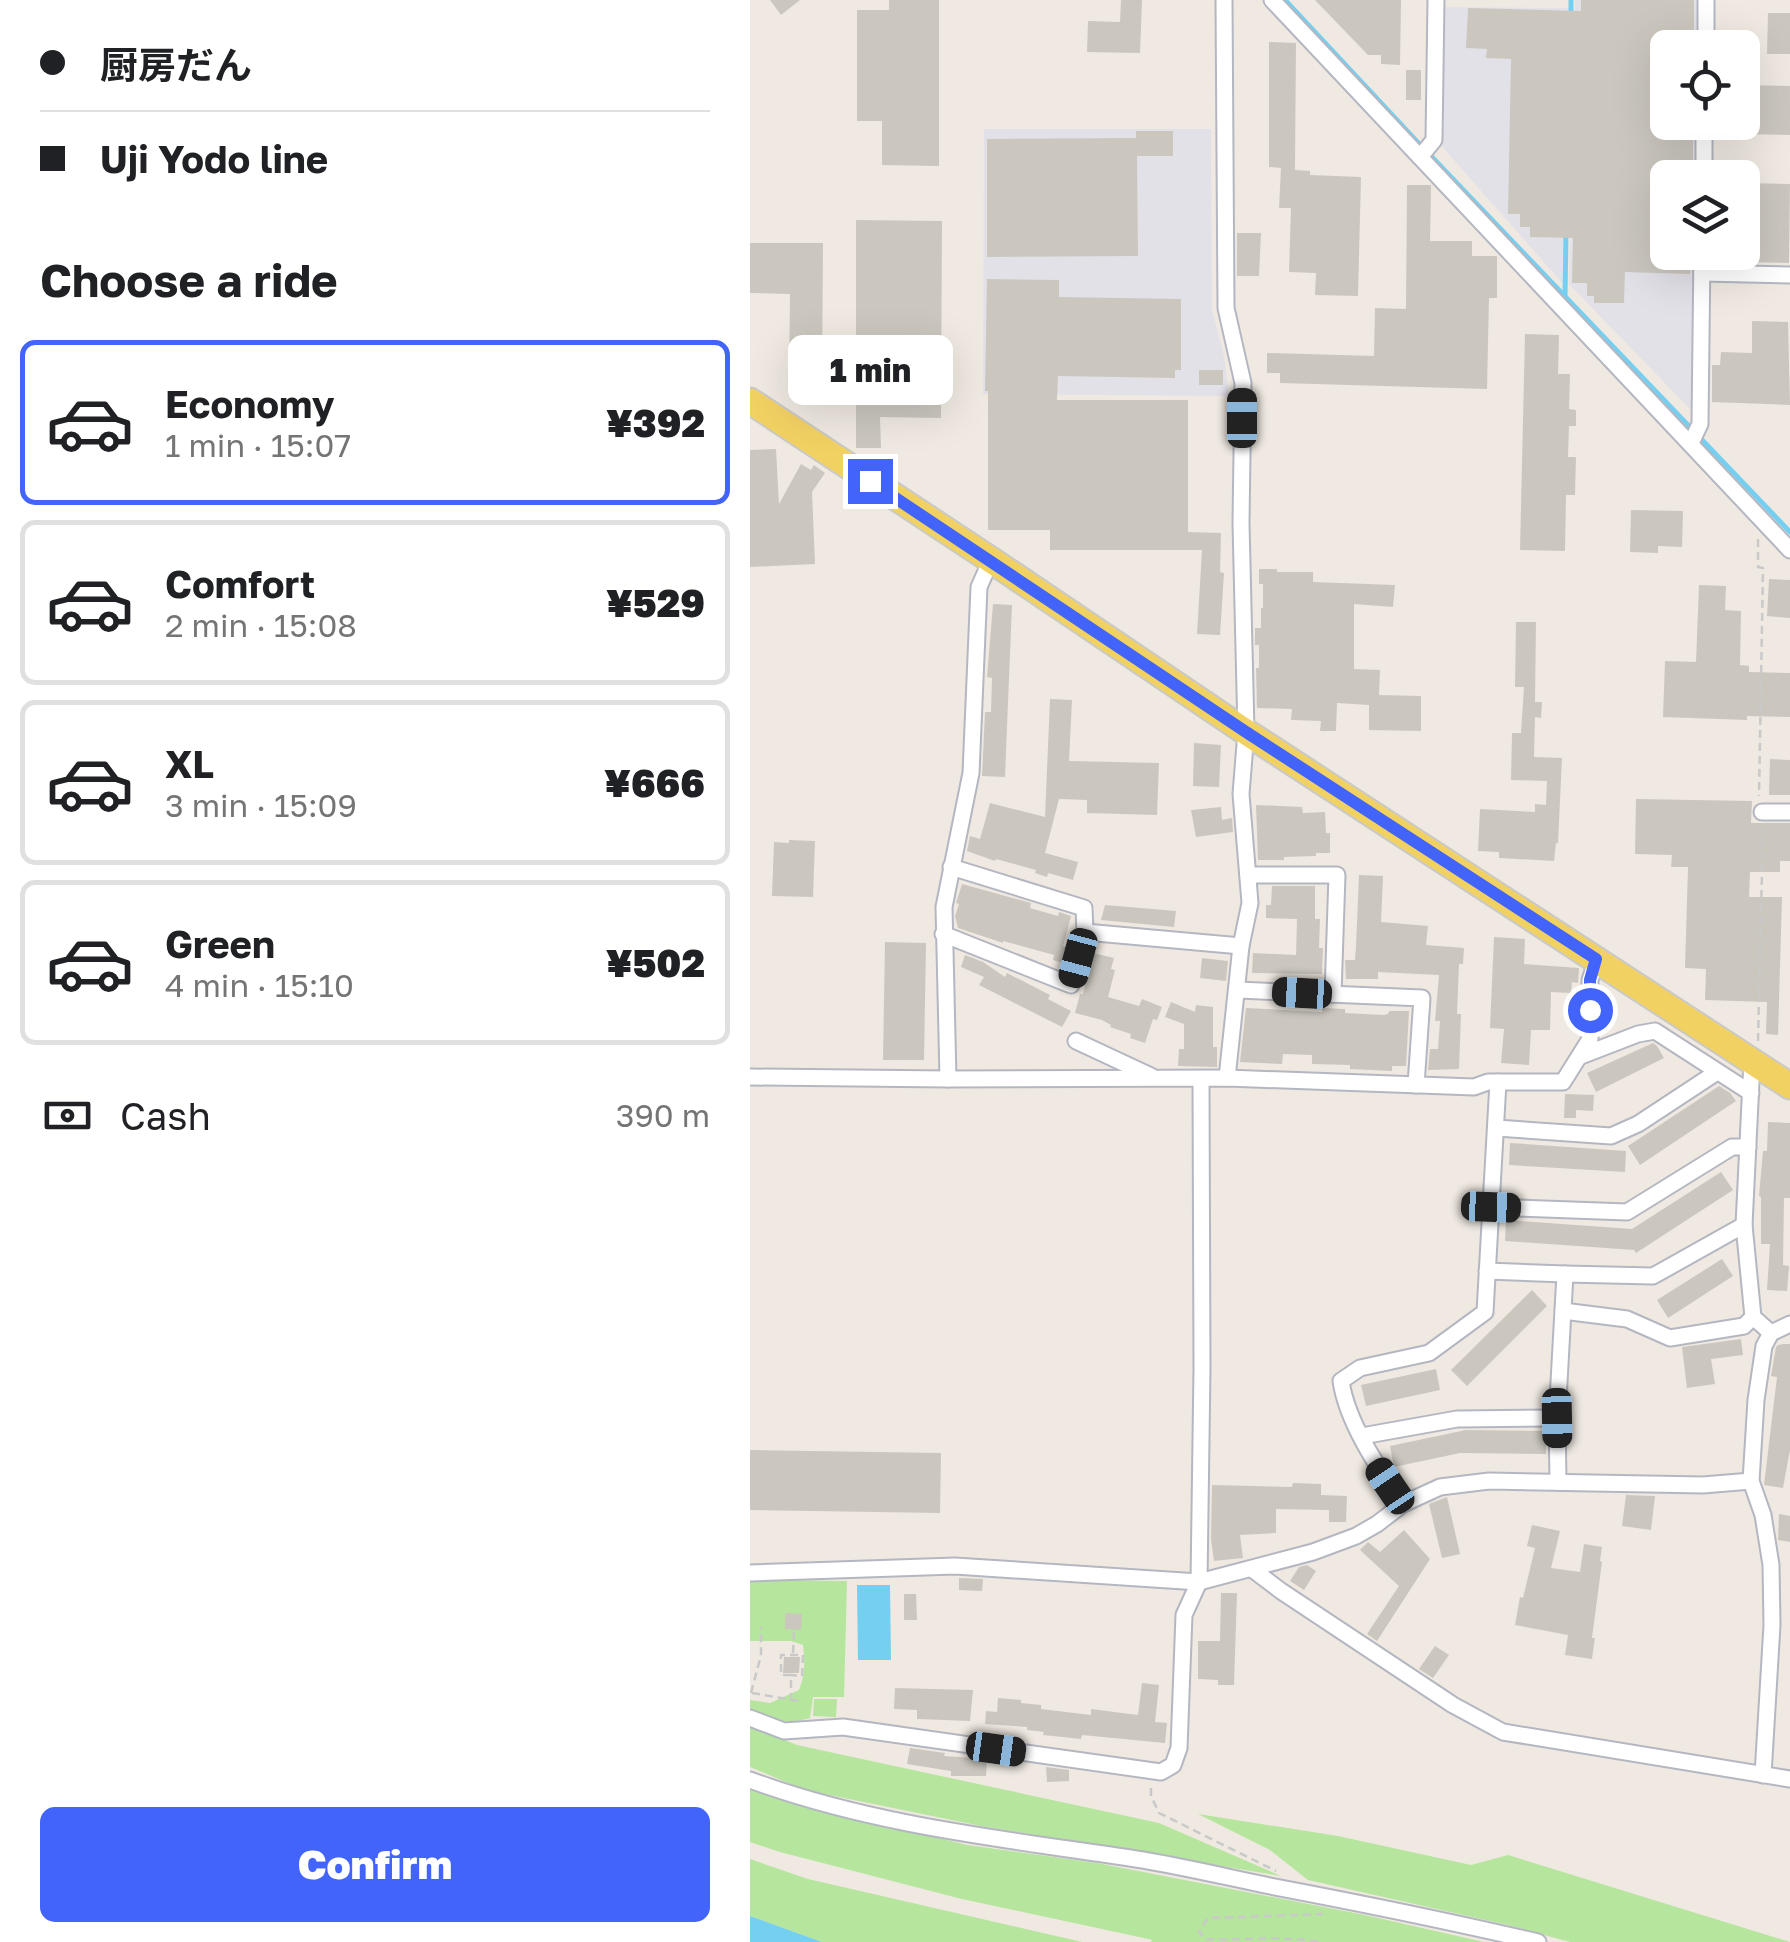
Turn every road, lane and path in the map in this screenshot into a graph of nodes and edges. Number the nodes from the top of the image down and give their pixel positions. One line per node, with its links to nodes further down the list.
1 (1224, 0): 15 (street)
2 (1272, 0): 6 (street)
3 (1436, 0): 6 (street)
4 (1706, 0): 5 (street)
5 (1706, 30)
6 (1420, 157): 10 (street)
7 (1702, 273): 8 (street); 10 (street)
8 (1790, 275)
9 (750, 401): 13 (main road)
10 (1691, 443): 11 (street)
11 (1758, 517): 12 (street); 14 (path)
12 (1790, 550)
13 (991, 560): 15 (main road); 18 (street)
14 (1758, 567)
15 (1246, 732): 19 (street); 23 (main road)
16 (1762, 812): 17 (street)
17 (1790, 812)
18 (952, 867): 20 (street); 21 (street)
19 (1248, 875): 22 (street); 25 (street)
20 (1085, 932): 21 (street); 22 (street)
21 (943, 934): 33 (street)
22 (1241, 946): 24 (street)
23 (1596, 959): 27 (street); 28 (main road)
24 (1238, 990): 25 (street); 32 (street)
25 (1334, 994): 36 (street)
26 (1076, 1041): 31 (street)
27 (1581, 1056): 29 (street); 35 (street)
28 (1752, 1062): 37 (main road); 38 (street)
29 (1718, 1072): 38 (street); 39 (street)
30 (750, 1077): 33 (street)
31 (1154, 1078): 33 (street); 34 (street)
32 (1227, 1078): 34 (street); 36 (street)
33 (948, 1079)
34 (1201, 1079): 58 (street)
35 (1498, 1082): 36 (street); 39 (street)
36 (1416, 1085)
37 (1790, 1086)
38 (1752, 1093): 40 (street)
39 (1496, 1128): 41 (street)
40 (1748, 1147): 41 (street); 42 (street)
41 (1491, 1207): 43 (street)
42 (1744, 1225): 44 (street); 46 (street)
43 (1487, 1270): 44 (street); 50 (street)
44 (1565, 1274): 45 (street)
45 (1563, 1311): 46 (street); 49 (street)
46 (1753, 1317): 48 (street)
47 (1790, 1324): 48 (street)
48 (1771, 1333): 51 (street)
49 (1557, 1418): 50 (street); 52 (street)
50 (1362, 1436): 53 (street)
51 (1752, 1481): 52 (street); 54 (street)
52 (1558, 1482): 53 (street)
53 (1403, 1504): 56 (street)
54 (1771, 1565): 55 (street); 59 (street)
55 (1790, 1567)
56 (1252, 1569): 58 (street); 70 (street)
57 (750, 1574): 58 (street)
58 (1198, 1582): 69 (street)
59 (1772, 1625): 60 (street); 70 (street)
60 (1790, 1626)
61 (761, 1627): 65 (path)
62 (794, 1630): 63 (path)
63 (792, 1654): 64 (path); 64 (path)
64 (792, 1675): 66 (path)
65 (750, 1693): 66 (path)
66 (791, 1701): 67 (path)
67 (799, 1701)
68 (750, 1718): 69 (street)
69 (1152, 1772): 73 (path)
70 (1763, 1774): 71 (street)
71 (1790, 1779)
72 (750, 1780): 73 (street)
73 (1300, 1892): 76 (street)
74 (1328, 1913): 75 (path)
75 (1318, 1942)
76 (1538, 1942)

